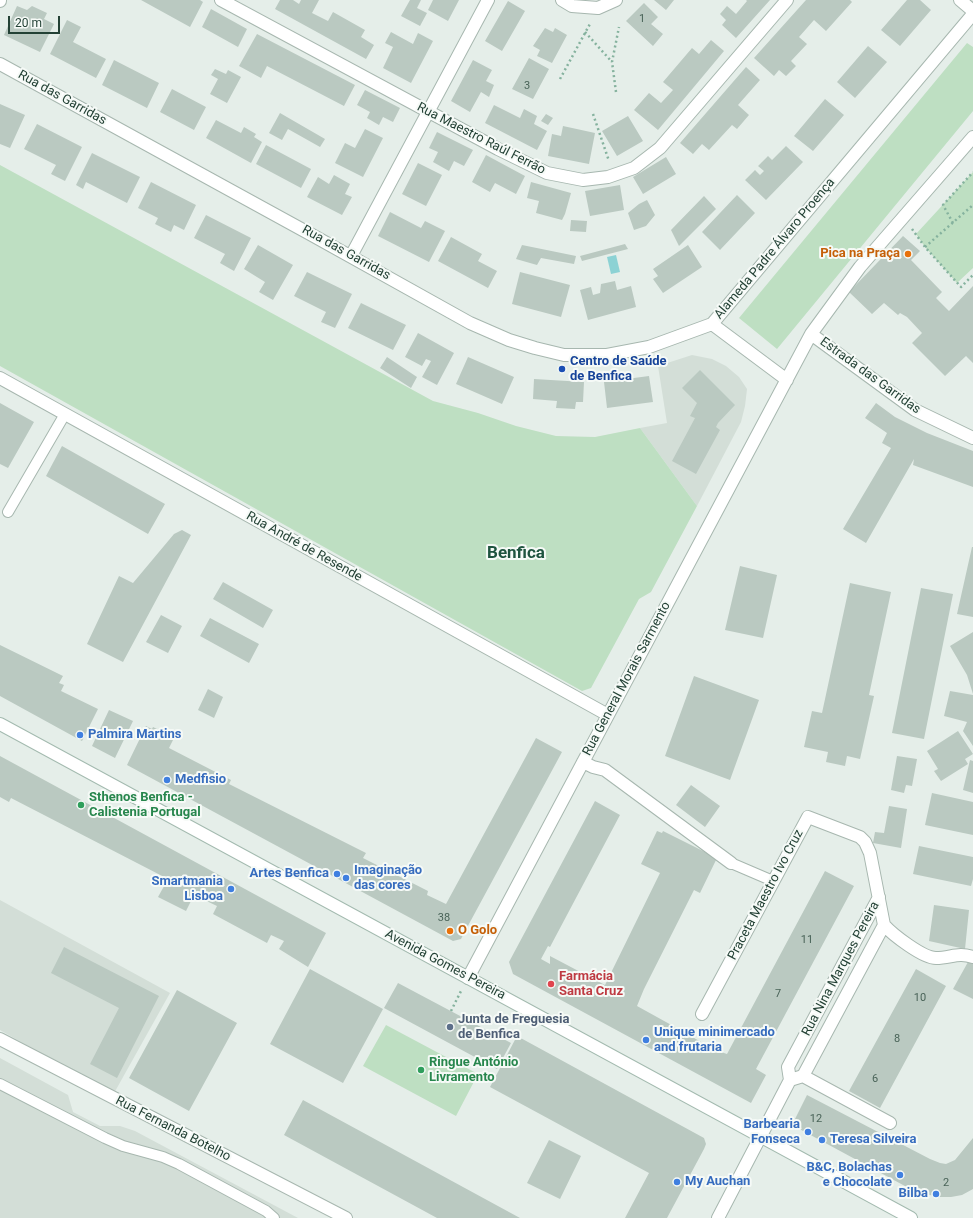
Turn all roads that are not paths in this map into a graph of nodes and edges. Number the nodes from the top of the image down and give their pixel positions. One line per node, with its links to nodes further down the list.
1 (221, 0): 10 (street, Rua Maestro Raúl Ferrão)
2 (488, 0): 10 (street)
3 (562, 0): 4 (street)
4 (616, 0)
5 (787, 0): 10 (street, Rua Maestro Raúl Ferrão)
6 (960, 0): 7 (street)
7 (973, 11)
8 (973, 14): 13 (street, Alameda Padre Álvaro Proença)
9 (0, 64): 12 (street, Rua das Garridas)
10 (428, 112): 12 (street)
11 (973, 137): 14 (street)
12 (351, 256): 13 (street, Rua das Garridas)
13 (712, 324): 16 (street, Alameda Padre Álvaro Proença)
14 (812, 334): 16 (street); 18 (street, Estrada das Garridas)
15 (0, 378): 17 (street, Rua André de Resende)
16 (787, 380): 20 (street, Rua General Morais Sarmento)
17 (65, 414): 19 (lane); 20 (street, Rua André de Resende)
18 (973, 438)
19 (8, 512)
20 (608, 715): 22 (street, Rua General Morais Sarmento)
21 (0, 724): 28 (street, Avenida Gomes Pereira)
22 (583, 762): 23 (street); 28 (street, Rua General Morais Sarmento)
23 (731, 863): 24 (lane)
24 (773, 881): 25 (street, Praceta Maestro Ivo Cruz); 29 (street, Praceta Maestro Ivo Cruz)
25 (879, 897): 26 (street, Rua Nina Marques Pereira); 32 (street, Rua Nina Marques Pereira)
26 (884, 925): 27 (street); 31 (street, Rua Nina Marques Pereira)
27 (973, 957)
28 (468, 978): 35 (street, Avenida Gomes Pereira)
29 (702, 1014)
30 (0, 1039): 37 (street, Rua Fernanda Botelho)
31 (803, 1076): 32 (street); 34 (street)
32 (790, 1080): 35 (street, Rua Nina Marques Pereira)
33 (0, 1084): 36 (lane)
34 (890, 1123)
35 (760, 1136): 38 (street, Rua Nina Marques Pereira); 39 (street, Avenida Gomes Pereira)
36 (274, 1218)
37 (346, 1218)
38 (718, 1218)
39 (911, 1218)

